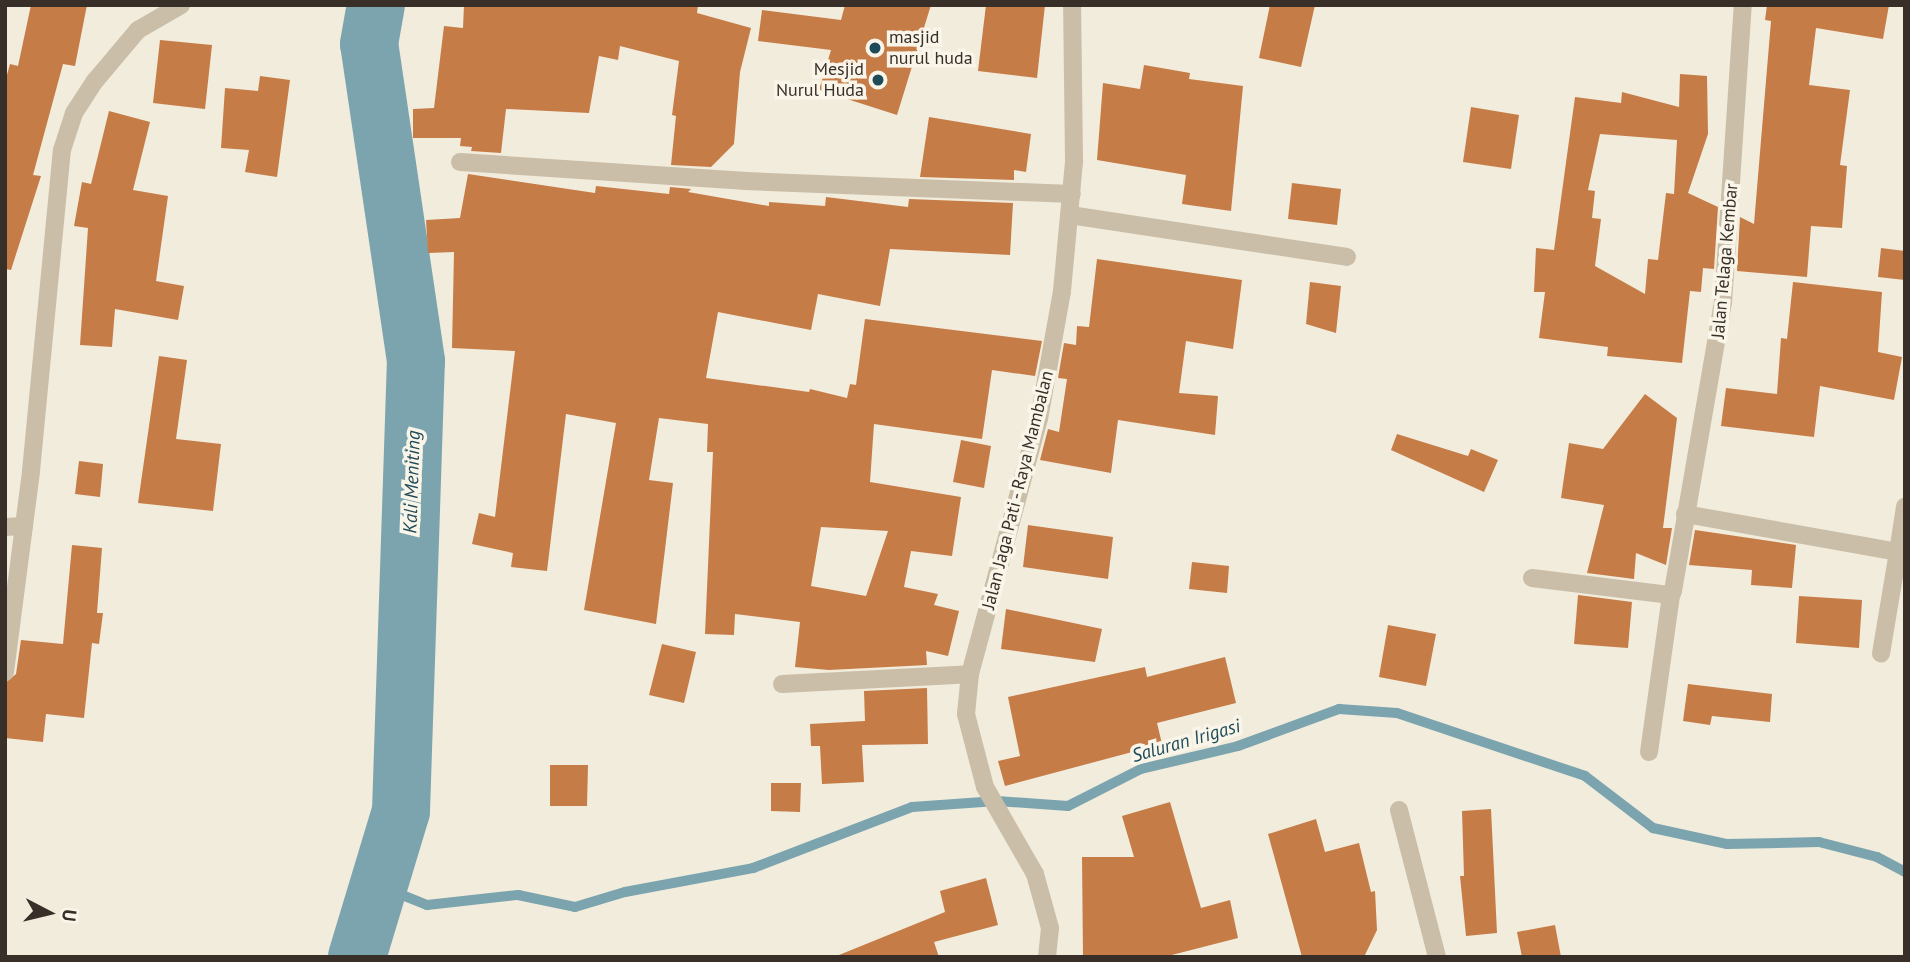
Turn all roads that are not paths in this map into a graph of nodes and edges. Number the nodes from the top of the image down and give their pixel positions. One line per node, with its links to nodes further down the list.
1 (181, 5): 10 (street)
2 (1072, 5): 5 (street, Jalan Jaga Pati - Raya Mambalan)
3 (1743, 5): 9 (street, Jalan Telaga Kembar)
4 (460, 162): 5 (street)
5 (1072, 194): 6 (street, Jalan Jaga Pati - Raya Mambalan)
6 (1070, 215): 7 (street); 17 (street, Jalan Jaga Pati - Raya Mambalan)
7 (1347, 257)
8 (1905, 507): 12 (street)
9 (1685, 514): 12 (street); 14 (street, Jalan Telaga Kembar)
10 (24, 526): 11 (street); 16 (street)
11 (5, 527)
12 (1898, 552): 15 (street)
13 (1532, 578): 14 (street)
14 (1671, 595): 19 (street, Jalan Telaga Kembar)
15 (1881, 654)
16 (5, 671)
17 (970, 674): 18 (street); 21 (street, Jalan Jaga Pati - Raya Mambalan)
18 (782, 684)
19 (1649, 752)
20 (1399, 810): 22 (street)
21 (1047, 957)
22 (1437, 957)

